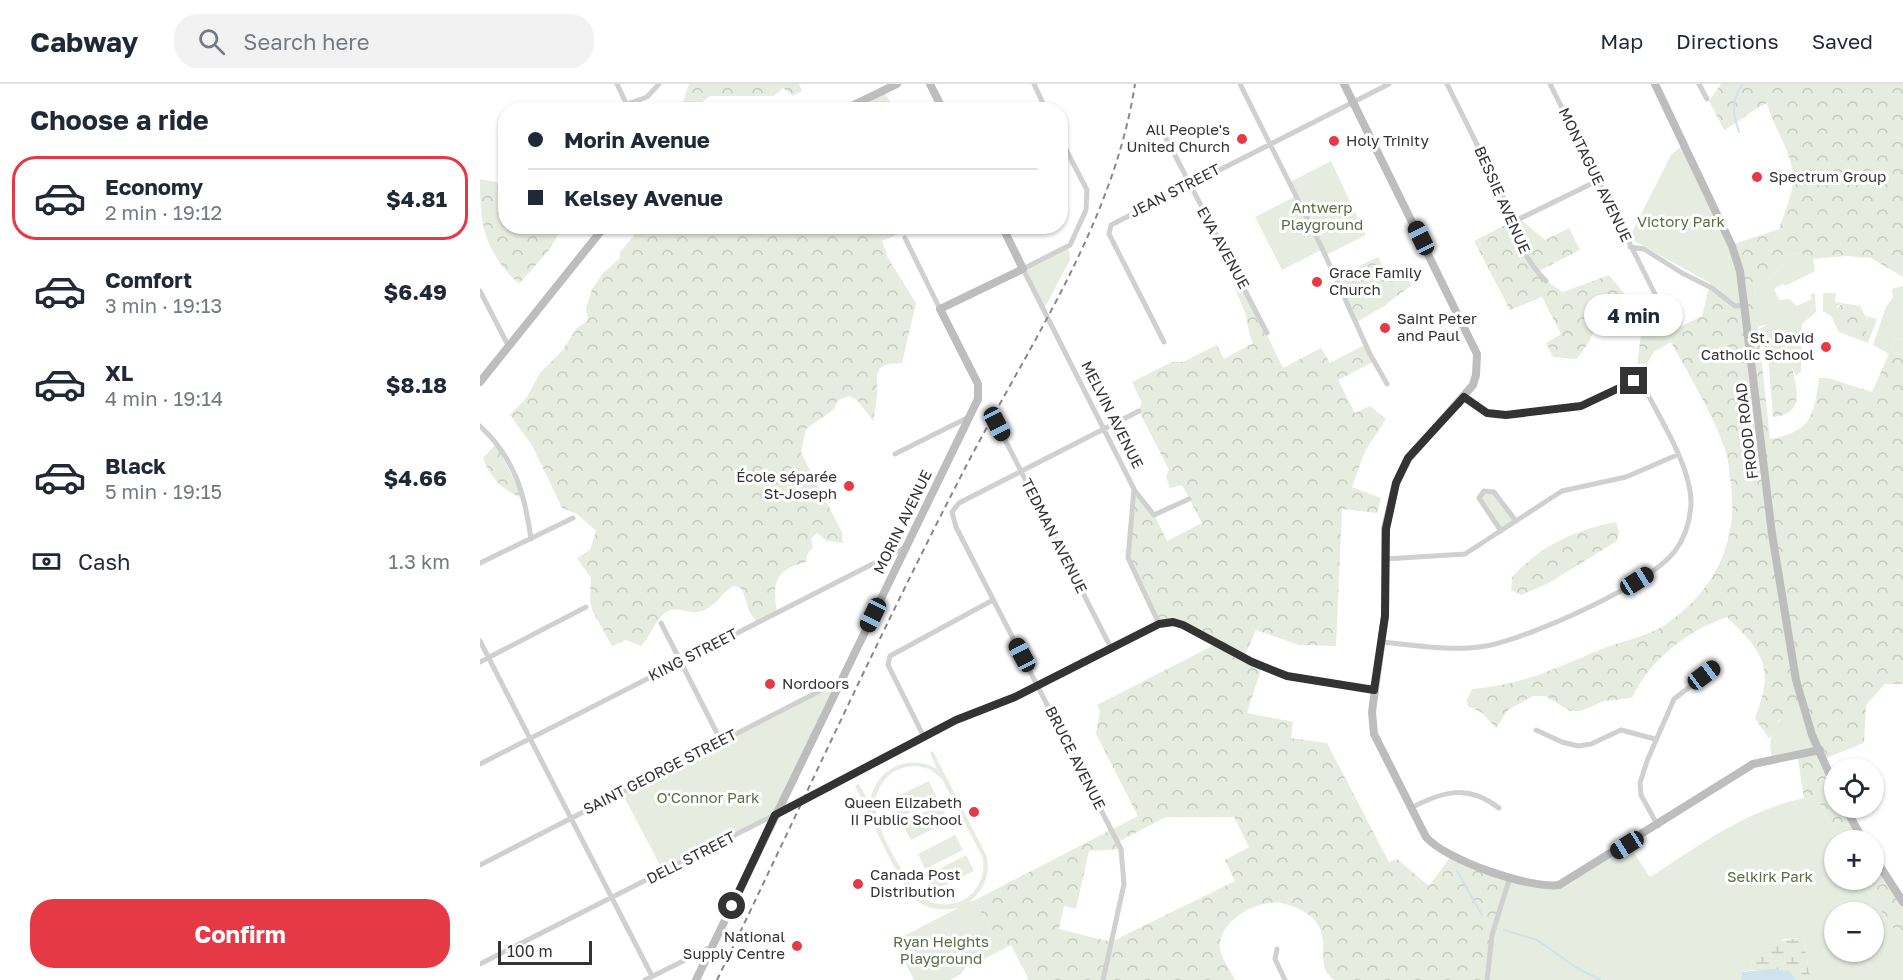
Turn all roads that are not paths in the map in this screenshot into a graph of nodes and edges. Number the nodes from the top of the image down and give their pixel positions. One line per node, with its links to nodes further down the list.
1 (617, 84): 14 (street)
2 (659, 84): 15 (street)
3 (897, 84): 16 (street)
4 (930, 84): 17 (street)
5 (1034, 84): 18 (street)
6 (1240, 84): 21 (street)
7 (1344, 84): 19 (street)
8 (1389, 84): 19 (street, JEAN STREET)
9 (1447, 84): 25 (street, BESSIE AVENUE)
10 (1550, 84): 23 (street, MONTAGUE AVENUE)
11 (1655, 84): 34 (street, FROOD ROAD)
12 (1699, 84): 13 (street)
13 (1707, 99)
14 (626, 102)
15 (636, 102)
16 (860, 102)
17 (939, 102)
18 (1042, 102)
19 (1353, 102): 21 (street, JEAN STREET); 41 (street)
20 (1163, 132): 24 (street, EVA AVENUE)
21 (1270, 143): 24 (street, JEAN STREET); 40 (street)
22 (1068, 153): 30 (street)
23 (1599, 180): 25 (street); 29 (street, MONTAGUE AVENUE)
24 (1189, 184): 36 (street, EVA AVENUE); 37 (street, JEAN STREET)
25 (1515, 221): 31 (street, BESSIE AVENUE)
26 (599, 234): 38 (street)
27 (1006, 234): 30 (street, MELVIN AVENUE)
28 (904, 238): 35 (street, MORIN AVENUE)
29 (1630, 247): 33 (street, MONTAGUE AVENUE); 34 (street)
30 (1023, 269): 35 (street); 46 (street, MELVIN AVENUE)
31 (1546, 281)
32 (480, 291): 38 (street)
33 (1657, 298)
34 (1745, 305): 78 (street, FROOD ROAD)
35 (940, 309): 43 (street, MORIN AVENUE)
36 (1267, 333)
37 (1164, 342)
38 (509, 347): 39 (street)
39 (480, 382)
40 (1388, 384)
41 (1464, 397): 48 (street); 57 (street)
42 (1139, 411): 46 (street)
43 (970, 416): 47 (street); 56 (street, MORIN AVENUE)
44 (997, 424): 49 (street, TEDMAN AVENUE)
45 (480, 426): 55 (street)
46 (1104, 430): 49 (street); 50 (street, MELVIN AVENUE)
47 (895, 454)
48 (1677, 455): 53 (street); 64 (street)
49 (1021, 471): 59 (street, BRUCE AVENUE); 65 (street, TEDMAN AVENUE)
50 (1134, 489): 51 (street); 62 (street, MELVIN AVENUE)
51 (1189, 499)
52 (573, 518): 55 (street)
53 (1516, 521): 54 (street); 54 (street)
54 (1502, 531): 57 (street)
55 (531, 538): 58 (street)
56 (906, 547): 68 (street, KING STREET); 70 (street, MORIN AVENUE)
57 (1385, 559): 64 (street)
58 (480, 563)
59 (993, 600): 71 (street, BRUCE AVENUE); 74 (street)
60 (586, 607): 66 (street)
61 (661, 623): 68 (street)
62 (1159, 624): 65 (street, DELL STREET); 72 (street)
63 (480, 641): 66 (street)
64 (1382, 642): 72 (street)
65 (1111, 648): 71 (street, DELL STREET)
66 (489, 658): 67 (street); 75 (street)
67 (480, 662)
68 (680, 662): 75 (street, KING STREET); 77 (street)
69 (1717, 666): 76 (street)
70 (841, 680): 77 (street, SAINT GEORGE STREET); 83 (street, MORIN AVENUE)
71 (1038, 685): 74 (street, DELL STREET); 97 (street, BRUCE AVENUE)
72 (1374, 690): 81 (street)
73 (1536, 730): 76 (street)
74 (924, 737): 83 (street, DELL STREET)
75 (530, 738): 80 (street, KING STREET); 84 (street)
76 (1655, 739): 85 (street)
77 (721, 741): 84 (street, SAINT GEORGE STREET)
78 (1820, 750): 79 (street, FROOD ROAD); 85 (street)
79 (1824, 760)
80 (480, 764)
81 (1411, 808): 82 (street); 88 (street)
82 (1499, 808)
83 (775, 815): 89 (street, DELL STREET); 91 (street, MORIN AVENUE)
84 (571, 818): 86 (street, SAINT GEORGE STREET); 89 (street)
85 (1658, 826): 88 (street)
86 (480, 865)
87 (1884, 873): 90 (street)
88 (1510, 877): 99 (street)
89 (612, 898): 93 (street, DELL STREET); 94 (street)
90 (1903, 903)
91 (713, 946): 94 (street); 96 (street, MORIN AVENUE)
92 (1277, 949): 98 (street)
93 (480, 964)
94 (652, 976): 95 (street)
95 (645, 980)
96 (696, 980)
97 (1103, 980)
98 (1285, 980)
99 (1487, 980)

